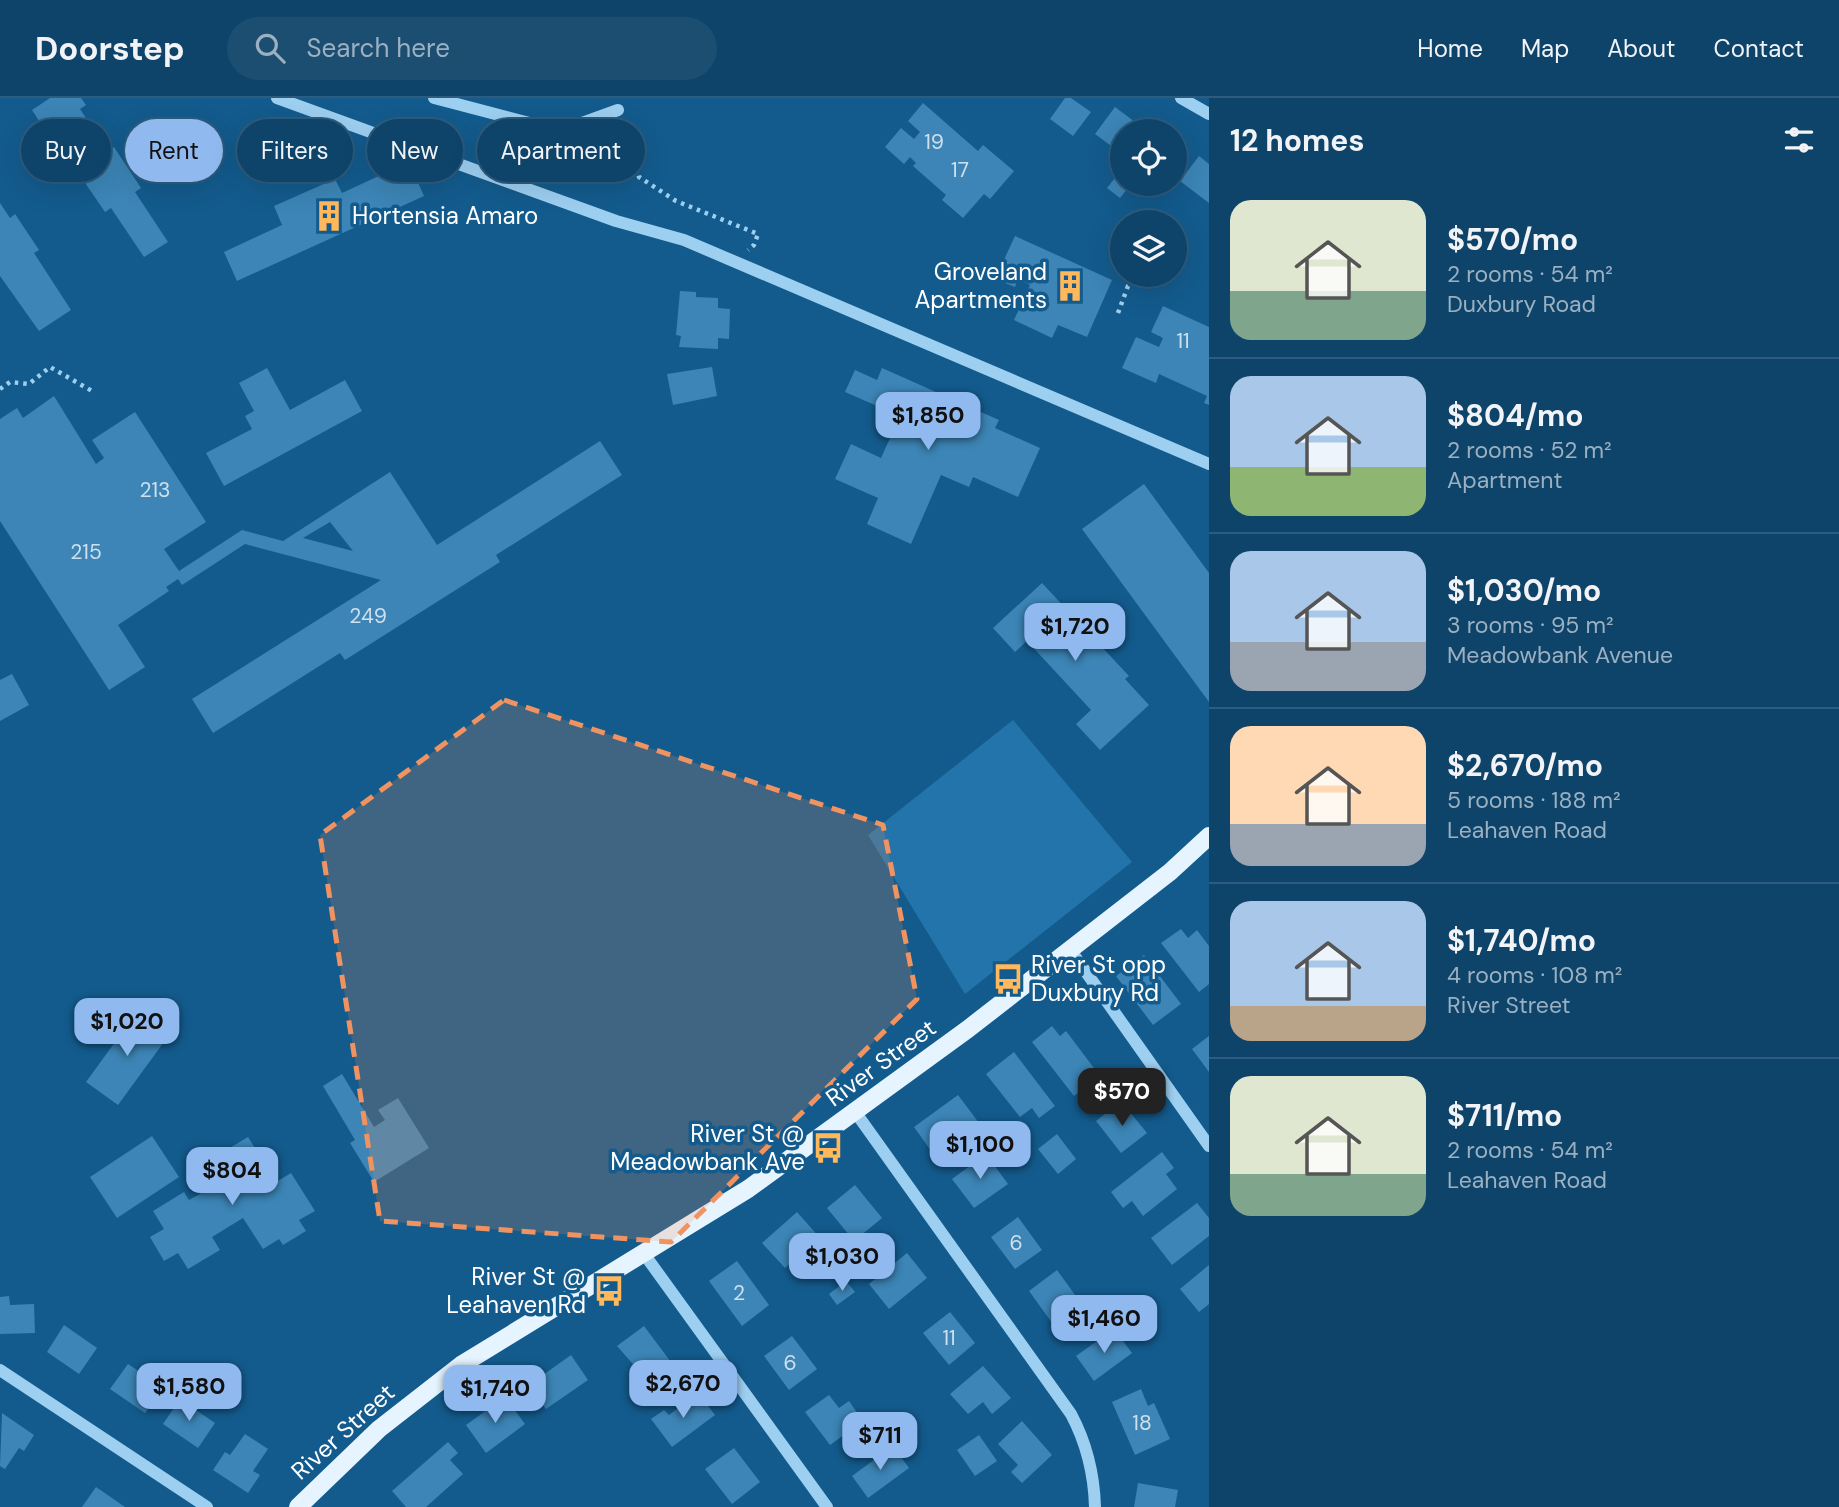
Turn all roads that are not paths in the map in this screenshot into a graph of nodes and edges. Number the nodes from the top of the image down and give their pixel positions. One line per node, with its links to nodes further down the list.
1 (277, 98): 6 (street)
2 (434, 98): 4 (street)
3 (1181, 98): 5 (street)
4 (618, 110)
5 (1209, 114)
6 (1209, 464)
7 (1209, 836): 8 (main road, River Street)
8 (1069, 948): 9 (main road, River Street); 10 (street)
9 (856, 1113): 11 (main road, River Street); 16 (street)
10 (1209, 1146)
11 (642, 1251): 14 (main road, River Street); 15 (street)
12 (0, 1370): 13 (street)
13 (207, 1507)
14 (298, 1507)
15 (827, 1507)
16 (1096, 1507)

